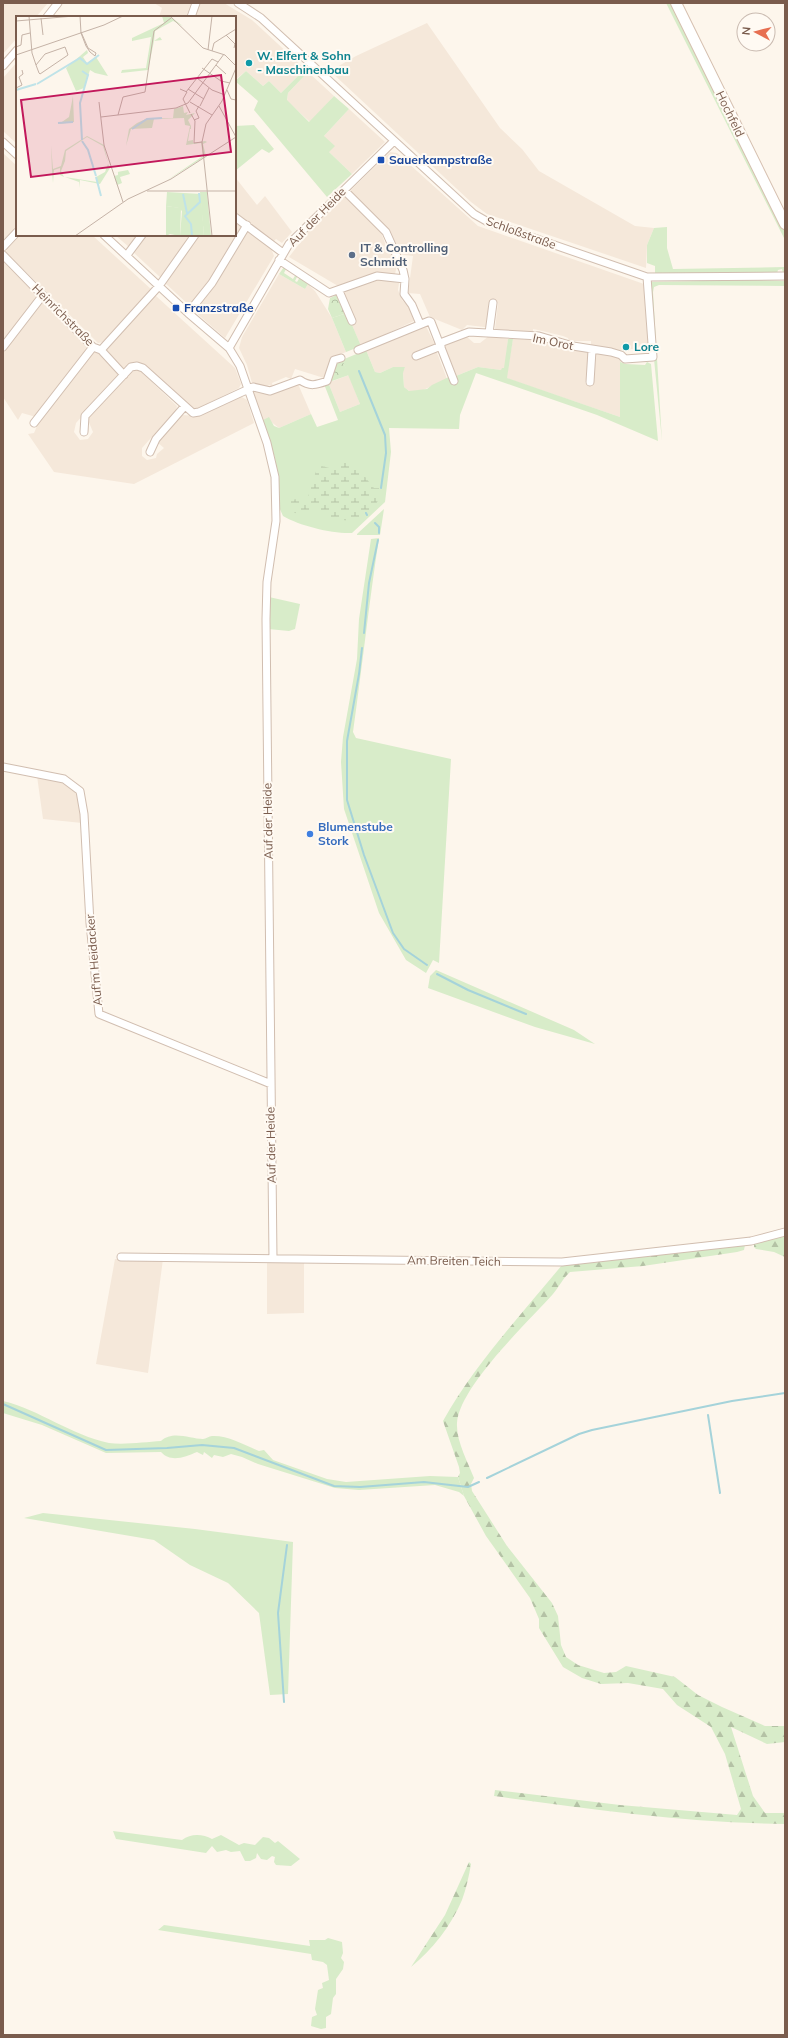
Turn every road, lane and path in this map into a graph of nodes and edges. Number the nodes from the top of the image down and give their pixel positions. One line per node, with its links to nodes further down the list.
1 (58, 3): 5 (street)
2 (196, 3): 6 (street)
3 (238, 3): 9 (street, Schloßstraße)
4 (676, 3): 14 (street, Hochfeld)
5 (48, 16)
6 (191, 16)
7 (16, 51): 8 (street)
8 (3, 66)
9 (394, 141): 12 (street, Auf der Heide); 25 (street, Schloßstraße)
10 (3, 142): 11 (street)
11 (16, 154)
12 (344, 190): 23 (street, Auf der Heide); 26 (street)
13 (236, 218): 15 (street)
14 (785, 224)
15 (247, 225): 23 (street); 31 (street)
16 (16, 233): 20 (street)
17 (105, 236): 22 (street)
18 (141, 236): 22 (street)
19 (194, 236): 27 (street)
20 (3, 247)
21 (3, 254): 29 (street, Heinrichstraße)
22 (126, 255): 27 (street)
23 (281, 256): 28 (street); 38 (street, Auf der Heide)
24 (785, 276): 25 (street, Schloßstraße)
25 (647, 277): 41 (street, Im Orot)
26 (404, 279): 28 (street); 33 (street)
27 (159, 286): 31 (street); 39 (street)
28 (340, 291): 32 (street)
29 (43, 295): 36 (street, Heinrichstraße); 37 (street)
30 (493, 303): 34 (street)
31 (188, 313): 38 (street)
32 (352, 321)
33 (420, 324): 35 (street); 40 (street)
34 (489, 333): 35 (street, Im Orot); 41 (street, Im Orot)
35 (440, 344): 42 (street, Im Orot); 45 (street)
36 (93, 346): 39 (street, Heinrichstraße); 49 (street)
37 (3, 347)
38 (229, 348): 47 (street, Auf der Heide)
39 (101, 350): 44 (street, Heinrichstraße)
40 (358, 350)
41 (592, 350): 46 (street)
42 (416, 356)
43 (341, 358): 47 (street)
44 (124, 375): 48 (street); 50 (street)
45 (454, 381)
46 (590, 382)
47 (248, 389): 48 (street); 53 (street, Auf der Heide)
48 (184, 407): 51 (street)
49 (34, 423)
50 (84, 432)
51 (150, 452)
52 (3, 767): 53 (street, Auf'm Heidacker)
53 (271, 1084): 56 (street, Auf der Heide)
54 (785, 1232): 56 (street, Am Breiten Teich)
55 (121, 1257): 56 (street, Am Breiten Teich)
56 (273, 1258)

